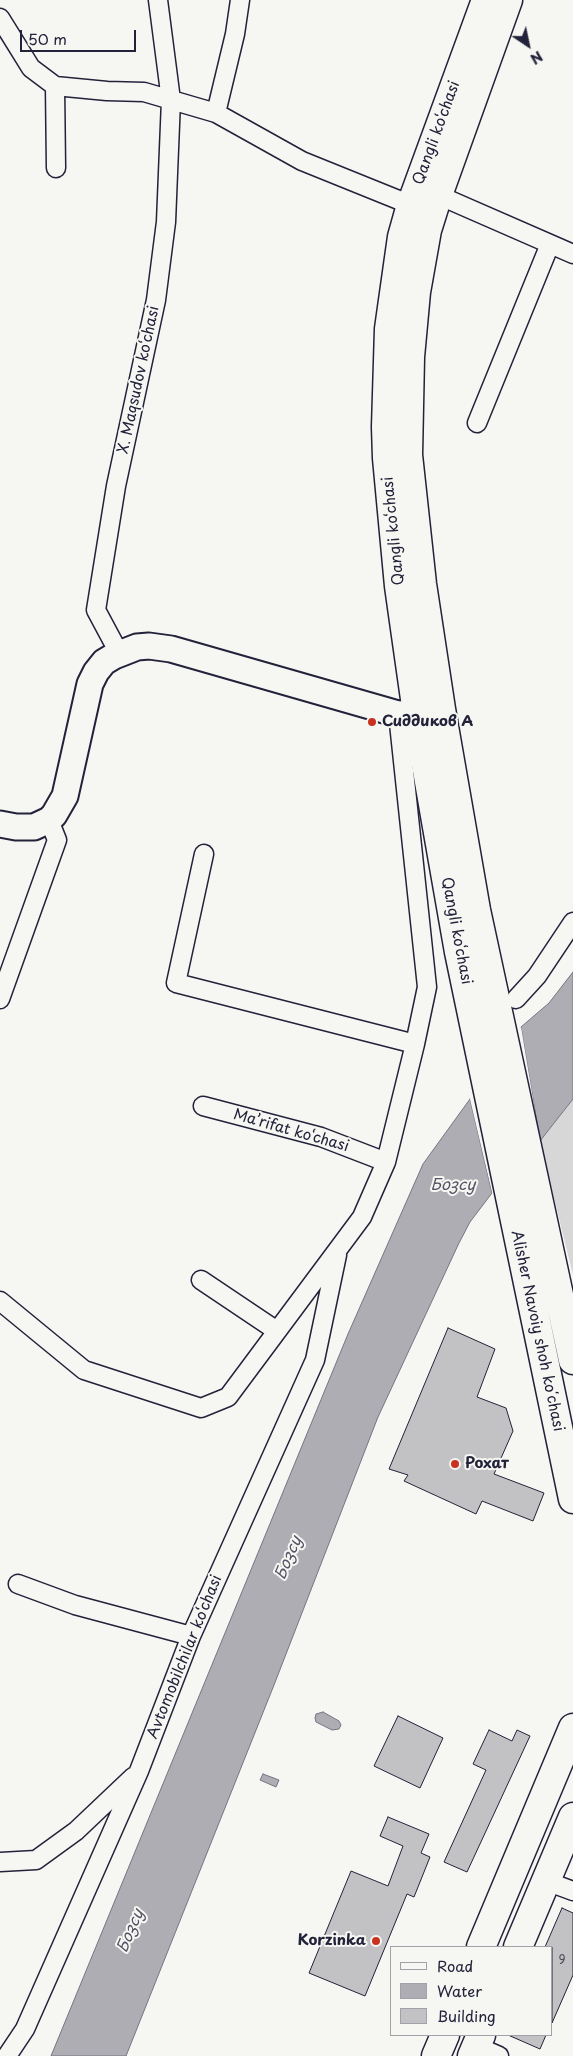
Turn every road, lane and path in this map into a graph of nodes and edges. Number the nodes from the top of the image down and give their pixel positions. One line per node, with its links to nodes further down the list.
1 (158, 0): 7 (street, X. Maqsudov ko‘chasi)
2 (240, 0): 8 (street)
3 (486, 0): 11 (main road, Qangli ko‘chasi)
4 (508, 0): 10 (main road, Qangli ko‘chasi)
5 (0, 18): 6 (street)
6 (55, 86): 7 (street); 9 (street)
7 (171, 100): 8 (street); 15 (street, X. Maqsudov ko‘chasi)
8 (216, 113): 11 (street)
9 (56, 168)
10 (438, 195): 12 (street); 16 (main road, Qangli ko‘chasi)
11 (411, 205): 16 (main road, Qangli ko‘chasi)
12 (550, 244): 13 (street); 14 (street)
13 (573, 254)
14 (477, 423)
15 (119, 653): 16 (street); 17 (street)
16 (419, 712): 23 (street, Qangli ko‘chasi); 26 (main road, Qangli ko‘chasi); 27 (main road, Qangli ko‘chasi)
17 (49, 820): 18 (street); 21 (street)
18 (0, 824)
19 (204, 854): 23 (street)
20 (573, 922): 22 (street)
21 (0, 999)
22 (516, 999)
23 (415, 1044): 25 (street, Qangli ko‘chasi)
24 (203, 1106): 25 (street, Maʼrifat ko‘chasi)
25 (386, 1162): 28 (street)
26 (530, 1163): 32 (main road, Alisher Navoiy shoh koʻchasi)
27 (508, 1192): 33 (main road, Alisher Navoiy shoh koʻchasi)
28 (338, 1250): 31 (street); 36 (street, Avtomobilchilar ko‘chasi)
29 (201, 1280): 31 (street)
30 (0, 1301): 31 (street)
31 (277, 1331)
32 (573, 1360)
33 (565, 1424): 34 (main road, Alisher Navoiy shoh koʻchasi)
34 (573, 1499)
35 (18, 1584): 36 (street)
36 (191, 1636): 38 (street, Avtomobilchilar ko‘chasi)
37 (573, 1728): 43 (main road)
38 (139, 1771): 40 (street); 46 (street, Avtomobilchilar ko‘chasi)
39 (573, 1817): 41 (main road)
40 (0, 1862)
41 (546, 1881): 42 (street); 44 (main road)
42 (573, 1891)
43 (481, 1946)
44 (518, 1946)
45 (445, 2036): 47 (main road)
46 (7, 2056)
47 (436, 2056)

